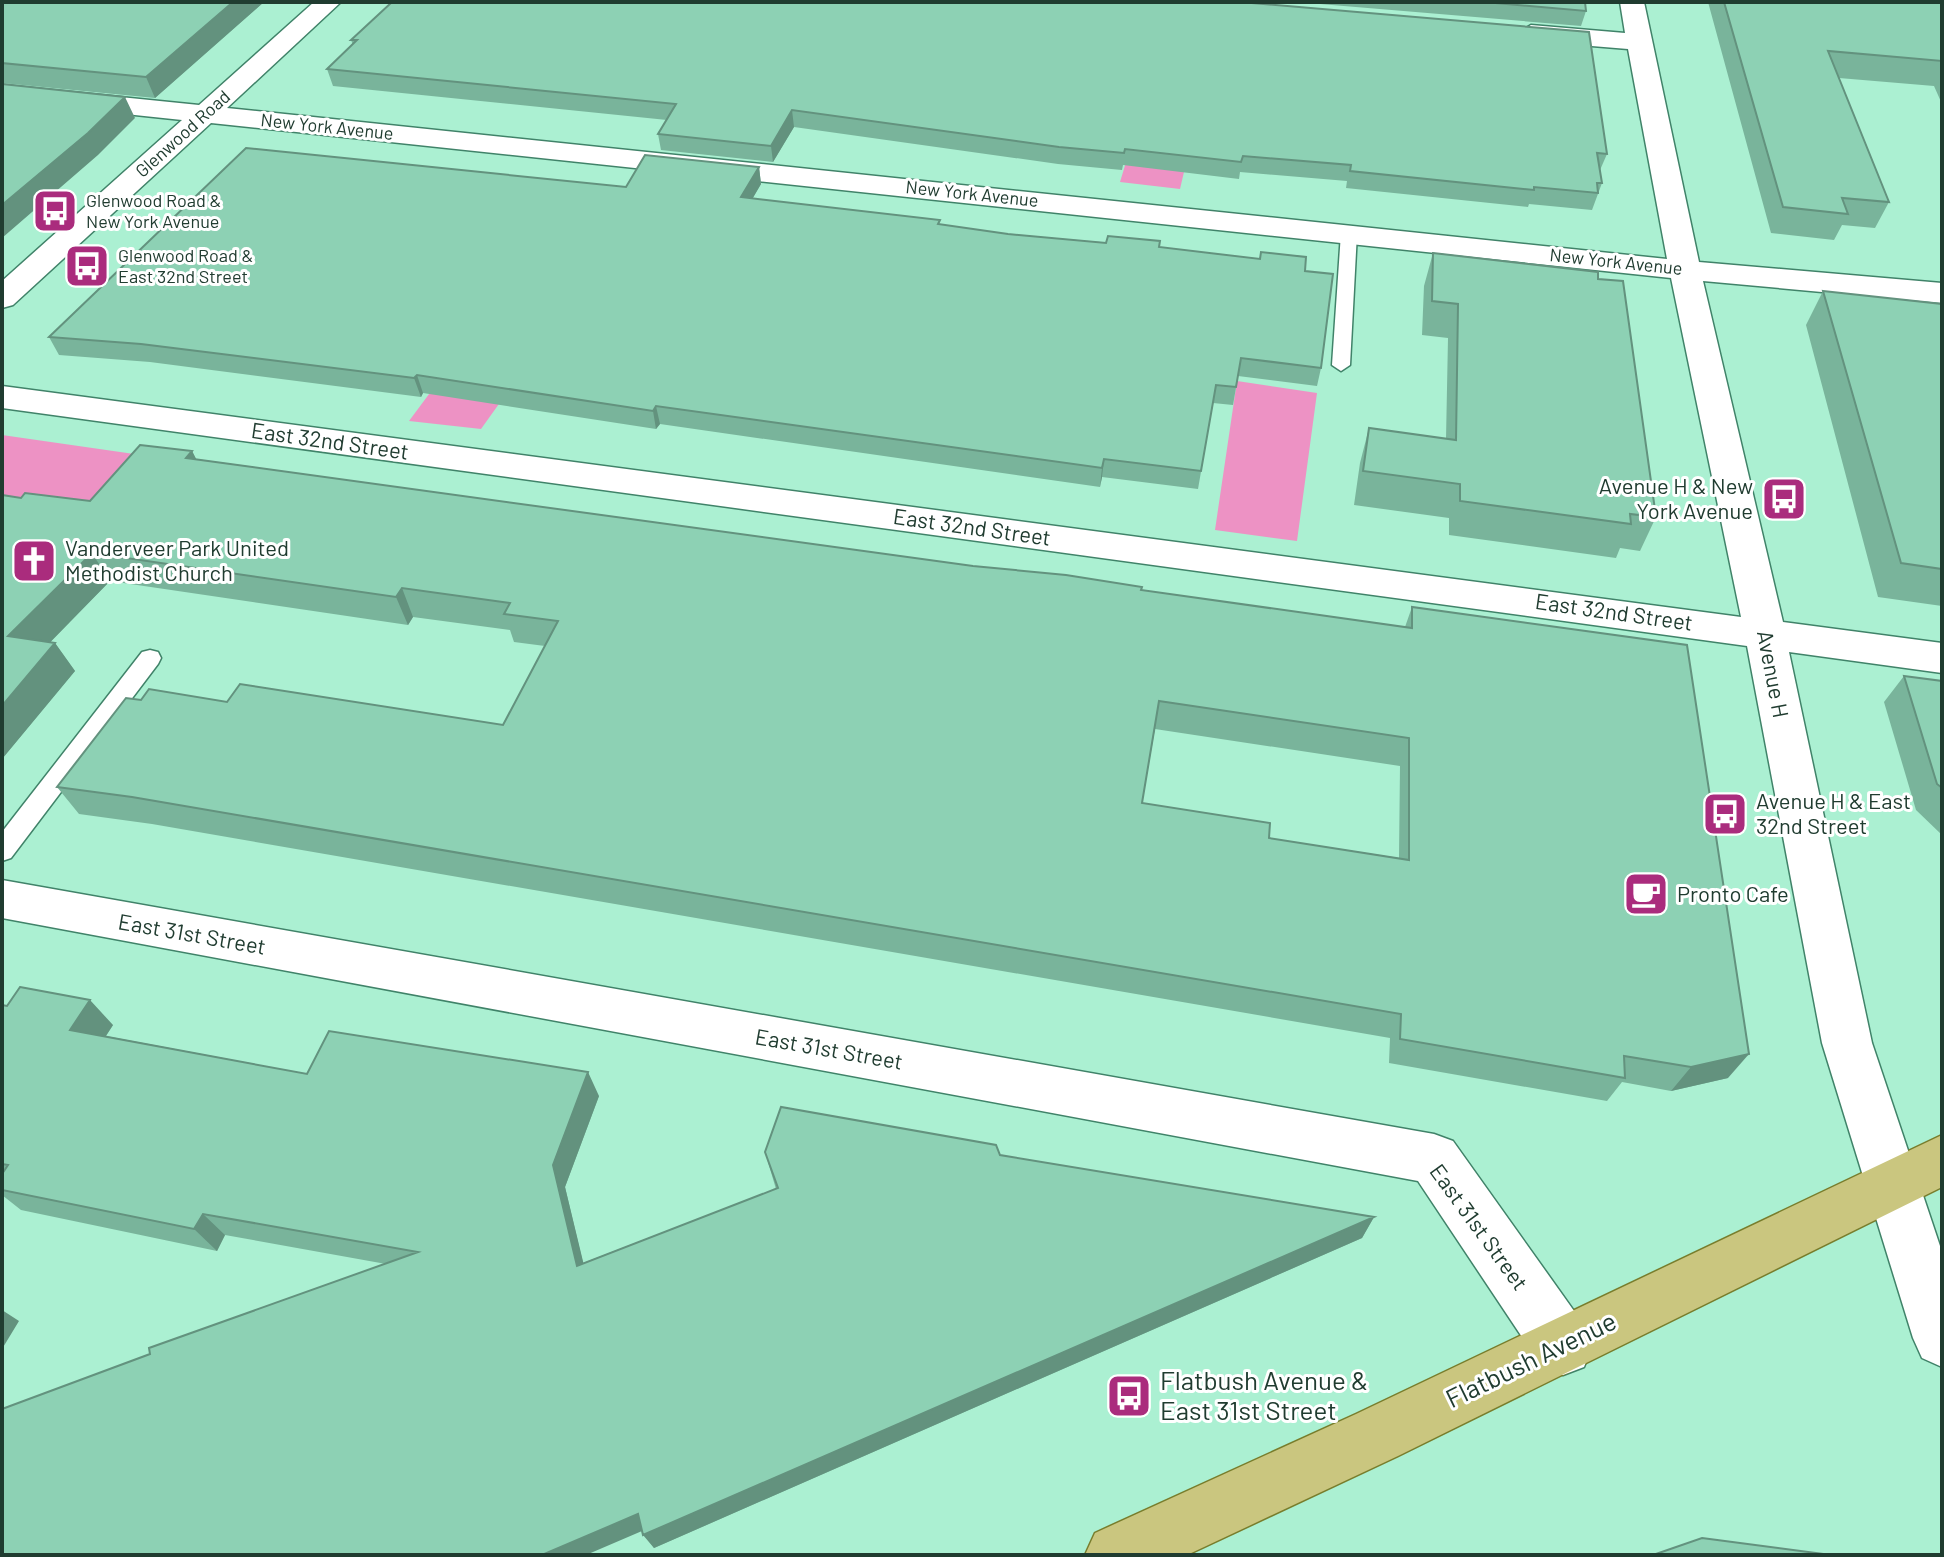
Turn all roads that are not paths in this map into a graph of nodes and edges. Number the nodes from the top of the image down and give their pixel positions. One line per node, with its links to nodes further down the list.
1 (329, 2): 6 (street, Glenwood Road)
2 (1632, 2): 4 (street, Avenue H)
3 (1509, 31): 4 (street)
4 (1640, 42): 8 (street, Avenue H)
5 (2, 93): 6 (street, New York Avenue)
6 (205, 114): 7 (street, New York Avenue); 10 (street, Glenwood Road)
7 (1349, 233): 8 (street, New York Avenue); 11 (lane)
8 (1685, 270): 9 (street, New York Avenue); 13 (street, Avenue H)
9 (1942, 293)
10 (2, 298)
11 (1341, 365)
12 (2, 397): 13 (street, East 32nd Street)
13 (1765, 633): 15 (street, East 32nd Street); 19 (street, Avenue H)
14 (150, 658): 16 (lane)
15 (1942, 658)
16 (2, 851)
17 (2, 899): 21 (street, East 31st Street)
18 (1942, 1160): 19 (main road, Flatbush Avenue)
19 (1893, 1185): 20 (street, Avenue H); 21 (main road, Flatbush Avenue)
20 (1942, 1338)
21 (1563, 1346): 22 (main road, Flatbush Avenue)
22 (1117, 1555)

